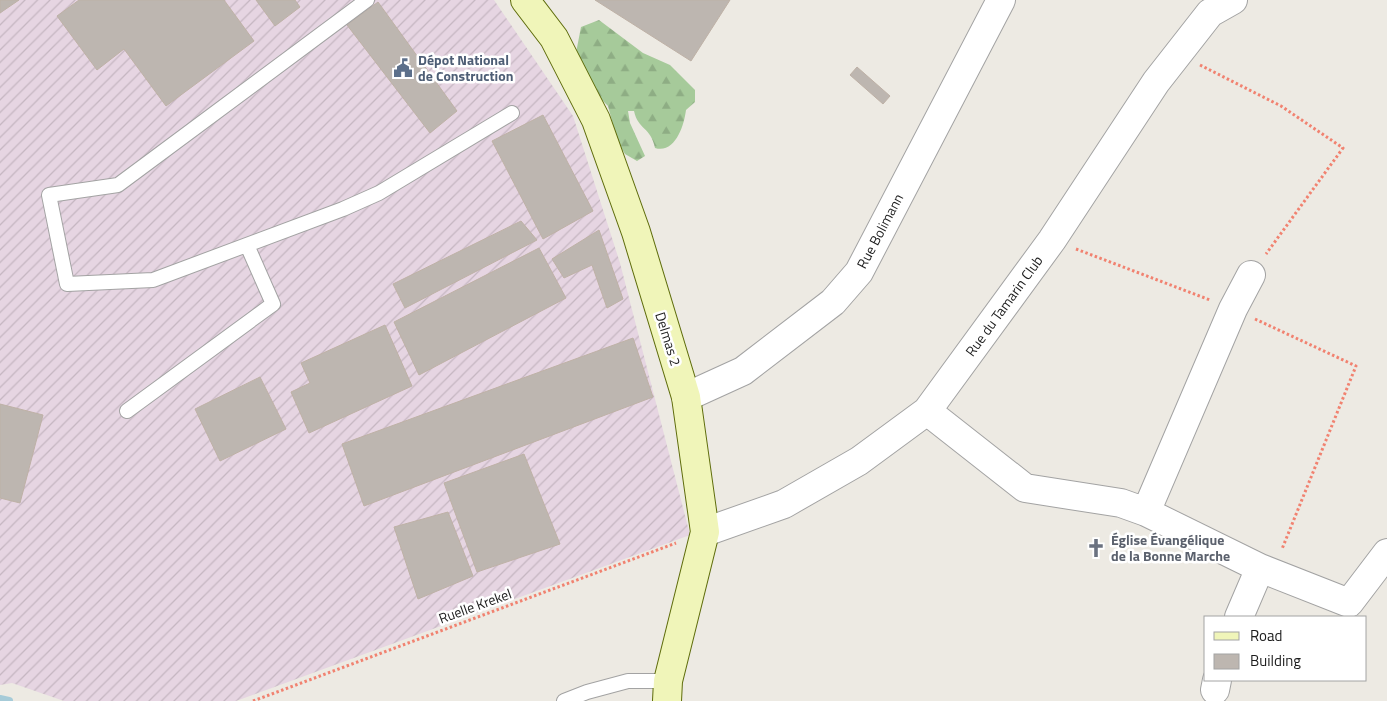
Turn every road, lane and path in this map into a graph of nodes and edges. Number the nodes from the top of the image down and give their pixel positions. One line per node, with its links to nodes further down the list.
1 (368, 0): 8 (lane)
2 (525, 0): 11 (street, Delmas 2)
3 (1001, 0): 11 (street, Rue Bolimann)
4 (1233, 0): 5 (street, Rue du Tamarin Club)
5 (1178, 53): 7 (street, Rue du Tamarin Club); 9 (path)
6 (512, 113): 8 (lane)
7 (1052, 240): 10 (path); 13 (street, Rue du Tamarin Club)
8 (247, 245): 12 (lane)
9 (1251, 275): 10 (street)
10 (1233, 309): 14 (street); 17 (path)
11 (686, 397): 15 (street, Delmas 2)
12 (127, 411)
13 (927, 411): 14 (street); 15 (street, Rue du Tamarin Club)
14 (1146, 512): 17 (street)
15 (705, 532): 19 (street, Delmas 2); 20 (path, Ruelle Krekel)
16 (1387, 553): 17 (street)
17 (1266, 570): 18 (street)
18 (1239, 616)
19 (668, 691): 21 (lane)
20 (253, 701)
21 (564, 701)

